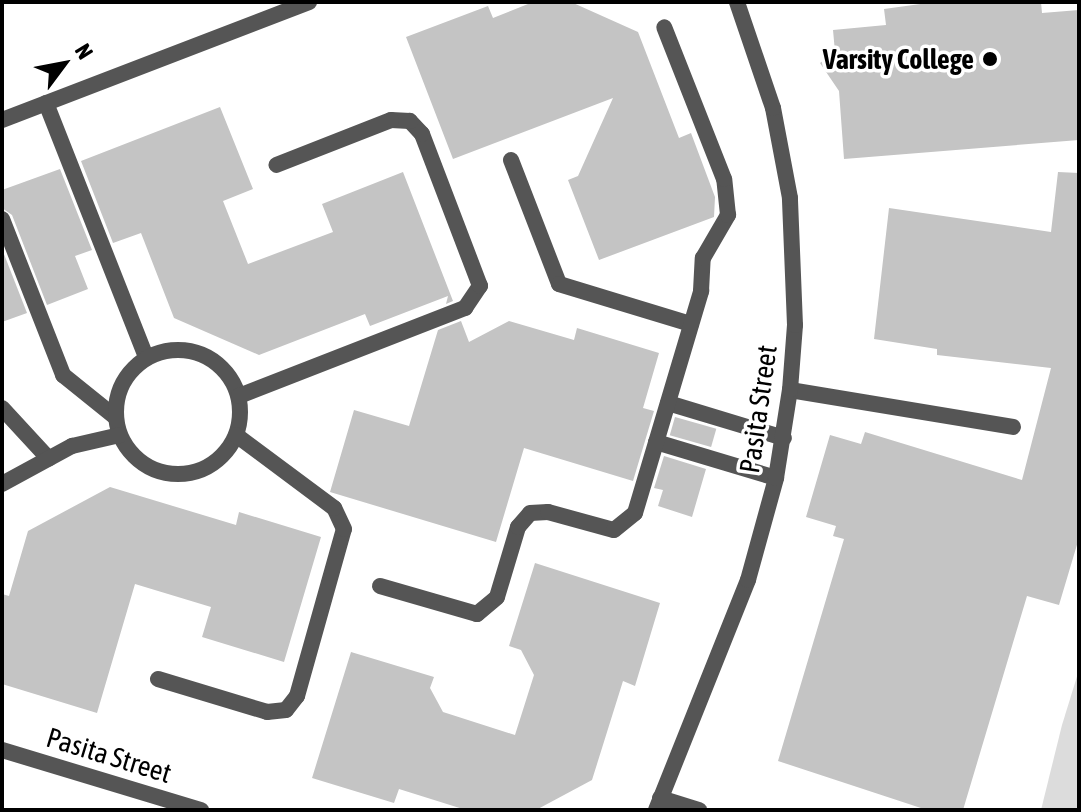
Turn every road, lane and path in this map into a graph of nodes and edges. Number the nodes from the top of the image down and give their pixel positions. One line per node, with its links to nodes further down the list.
1 (309, 2): 4 (street)
2 (737, 2): 11 (street, Pasita Street)
3 (664, 27): 9 (street)
4 (46, 103): 5 (street); 10 (street)
5 (2, 120)
6 (511, 160): 9 (street)
7 (276, 165): 12 (street)
8 (2, 219): 15 (street)
9 (691, 324): 13 (street)
10 (146, 357): 12 (street); 15 (street)
11 (790, 390): 16 (street); 19 (street, Pasita Street)
12 (239, 396): 18 (street)
13 (668, 403): 19 (street); 20 (street)
14 (2, 408): 21 (street)
15 (115, 417): 17 (street)
16 (1013, 427)
17 (120, 435): 18 (street); 21 (street)
18 (236, 435): 25 (street)
19 (784, 438): 22 (street, Pasita Street)
20 (656, 442): 22 (street); 24 (street)
21 (49, 459): 23 (street)
22 (776, 478): 27 (street, Pasita Street)
23 (2, 484)
24 (380, 586)
25 (158, 679)
26 (2, 750): 28 (street, Pasita Street)
27 (658, 804): 29 (street)
28 (201, 810)
29 (699, 810)

